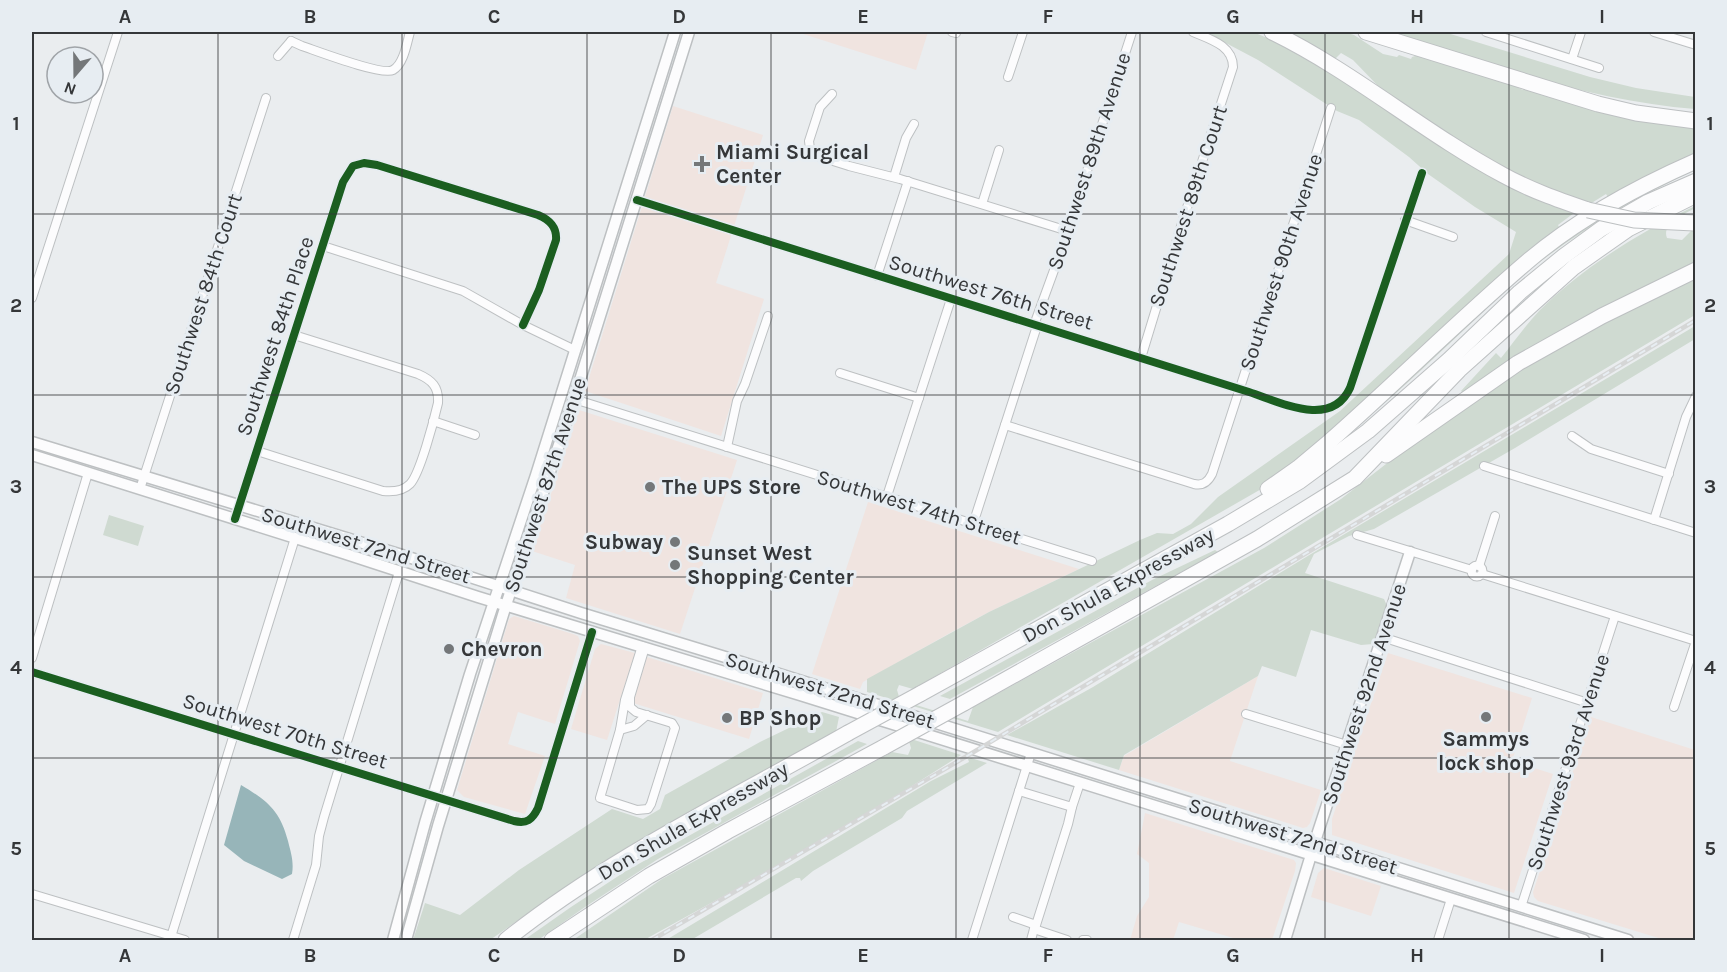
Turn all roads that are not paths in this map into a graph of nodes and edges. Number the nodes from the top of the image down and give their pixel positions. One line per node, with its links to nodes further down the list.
1 (118, 32): 44 (street)
2 (410, 32): 14 (street)
3 (675, 32): 20 (main road, Southwest 87th Avenue)
4 (689, 32): 21 (main road, Southwest 87th Avenue)
5 (1023, 32): 17 (street)
6 (1132, 32): 37 (street, Southwest 89th Avenue)
7 (1193, 32): 52 (street, Southwest 89th Court)
8 (1272, 32): 36 (highway, bridge)
9 (1366, 32): 23 (highway)
10 (1486, 32): 15 (street)
11 (1581, 32): 15 (street)
12 (1654, 32): 13 (street)
13 (1695, 45)
14 (278, 56)
15 (1572, 59): 16 (street)
16 (1599, 68)
17 (1008, 77)
18 (832, 94): 28 (street)
19 (266, 98): 70 (street, Southwest 84th Court)
20 (654, 98): 21 (main road); 32 (main road, Southwest 87th Avenue)
21 (666, 103): 33 (main road, Southwest 87th Avenue)
22 (1331, 108): 54 (street, Southwest 90th Avenue)
23 (1695, 121)
24 (914, 124): 28 (street)
25 (999, 150): 34 (street)
26 (1695, 161): 89 (highway)
27 (1422, 172): 35 (street)
28 (894, 177): 29 (street)
29 (908, 181): 34 (street); 42 (street)
30 (1695, 181): 89 (highway, Don Shula Expressway)
31 (1695, 195): 72 (highway, Don Shula Expressway)
32 (624, 196): 33 (main road); 40 (main road, Southwest 87th Avenue)
33 (638, 200): 42 (street, Southwest 76th Street); 43 (main road, Southwest 87th Avenue)
34 (982, 204): 37 (street)
35 (1405, 220): 38 (street); 54 (street, Southwest 76th Street)
36 (1695, 223)
37 (1068, 231): 48 (street, Southwest 89th Avenue)
38 (1453, 237)
39 (323, 246): 47 (street); 47 (street, Southwest 84th Place); 49 (street, Southwest 84th Place)
40 (603, 266): 43 (main road); 50 (main road, Southwest 87th Avenue)
41 (1695, 270): 72 (highway)
42 (877, 276): 45 (street, Southwest 76th Street)
43 (610, 284): 51 (main road, Southwest 87th Avenue)
44 (32, 298)
45 (951, 299): 48 (street, Southwest 76th Street); 55 (street)
46 (768, 316): 63 (street)
47 (523, 325): 50 (street)
48 (1035, 325): 52 (street, Southwest 76th Street); 59 (street, Southwest 89th Avenue)
49 (294, 335): 58 (street); 64 (street, Southwest 84th Place)
50 (575, 350): 51 (main road); 71 (main road, Southwest 87th Avenue)
51 (590, 350): 56 (main road, Southwest 87th Avenue)
52 (1141, 358): 54 (street, Southwest 76th Street)
53 (840, 373): 55 (street)
54 (1239, 389): 59 (street, Southwest 90th Avenue)
55 (919, 398): 75 (street)
56 (574, 399): 63 (street, Southwest 74th Street); 73 (main road, Southwest 87th Avenue)
57 (1695, 399): 69 (street)
58 (433, 421): 60 (street); 64 (street)
59 (1005, 424): 80 (street, Southwest 89th Avenue)
60 (476, 435)
61 (1572, 436): 69 (street)
62 (32, 442): 66 (main road, Southwest 72nd Street)
63 (727, 447): 75 (street, Southwest 74th Street)
64 (257, 451): 76 (street, Southwest 84th Place)
65 (32, 455): 68 (main road, Southwest 72nd Street)
66 (92, 460): 68 (main road); 70 (main road, Southwest 72nd Street)
67 (1484, 466): 79 (street)
68 (88, 473): 74 (main road, Southwest 72nd Street); 102 (street)
69 (1669, 474): 79 (street)
70 (144, 476): 74 (street, Southwest 84th Court); 76 (main road, Southwest 72nd Street)
71 (536, 476): 73 (main road); 90 (main road, Southwest 87th Avenue)
72 (1355, 478): 143 (highway, Don Shula Expressway, bridge)
73 (548, 479): 91 (main road, Southwest 87th Avenue)
74 (140, 489): 78 (main road, Southwest 72nd Street)
75 (887, 496): 80 (street, Southwest 74th Street)
76 (239, 506): 78 (street, Southwest 84th Place); 82 (main road, Southwest 72nd Street)
77 (1495, 516): 87 (street)
78 (235, 519): 84 (main road, Southwest 72nd Street)
79 (1654, 520): 81 (street)
80 (973, 524): 86 (street, Southwest 74th Street)
81 (1695, 533)
82 (334, 535): 84 (main road); 90 (main road, Southwest 72nd Street)
83 (1357, 535): 85 (street)
84 (295, 538): 88 (main road, Southwest 72nd Street); 112 (street)
85 (1410, 552): 87 (street); 97 (main road, Southwest 92nd Avenue)
86 (1092, 561)
87 (1477, 570): 94 (street)
88 (399, 572): 92 (main road, Southwest 72nd Street); 115 (street)
89 (1136, 576): 142 (highway, Don Shula Expressway, bridge)
90 (498, 586): 91 (main road, Southwest 72nd Street); 92 (main road, Southwest 87th Avenue)
91 (511, 591): 93 (main road, Southwest 87th Avenue); 95 (main road, Southwest 72nd Street)
92 (493, 602): 93 (main road, Southwest 72nd Street); 122 (main road, Southwest 87th Avenue)
93 (506, 605): 96 (main road, Southwest 72nd Street); 123 (main road, Southwest 87th Avenue)
94 (1615, 616): 99 (street); 107 (street, Southwest 93rd Avenue)
95 (622, 626): 98 (main road); 101 (main road, Southwest 72nd Street)
96 (592, 632): 98 (main road, Southwest 72nd Street); 123 (street, Southwest 70th Street)
97 (1382, 637): 107 (street); 113 (main road, Southwest 92nd Avenue)
98 (618, 639): 100 (main road, Southwest 72nd Street)
99 (1695, 641): 108 (street)
100 (643, 647): 103 (main road, Southwest 72nd Street); 110 (street); 111 (street)
101 (696, 648): 103 (main road); 105 (main road, Southwest 72nd Street)
102 (32, 657)
103 (692, 662): 106 (main road, Southwest 72nd Street)
104 (32, 672): 112 (street, Southwest 70th Street)
105 (805, 682): 106 (main road); 114 (main road, Southwest 72nd Street)
106 (800, 694): 116 (main road, Southwest 72nd Street)
107 (1588, 703): 132 (street, Southwest 93rd Avenue)
108 (1674, 707)
109 (1245, 714): 113 (street)
110 (647, 716): 111 (street); 111 (street)
111 (621, 730)
112 (234, 734): 115 (street, Southwest 70th Street); 137 (street)
113 (1347, 745): 126 (main road, Southwest 92nd Avenue)
114 (1031, 753): 116 (street); 117 (main road, Southwest 72nd Street)
115 (340, 766): 122 (street, Southwest 70th Street); 139 (street)
116 (1027, 766): 118 (main road, Southwest 72nd Street); 120 (street)
117 (1104, 777): 119 (main road); 121 (main road, Southwest 72nd Street)
118 (1080, 783): 119 (main road, Southwest 72nd Street); 125 (street)
119 (1100, 789): 124 (main road, Southwest 72nd Street)
120 (1019, 791): 125 (street); 144 (street)
121 (1156, 793): 124 (main road); 126 (main road, Southwest 72nd Street)
122 (433, 795): 123 (street, Southwest 70th Street); 131 (main road, Southwest 87th Avenue)
123 (446, 799): 129 (main road, Southwest 87th Avenue)
124 (1152, 806): 127 (main road, Southwest 72nd Street)
125 (1072, 807): 136 (street)
126 (1315, 843): 127 (main road, Southwest 92nd Avenue); 132 (main road, Southwest 72nd Street)
127 (1311, 855): 130 (main road, Southwest 72nd Street); 149 (main road, Southwest 92nd Avenue)
128 (32, 894): 137 (street)
129 (420, 896): 131 (main road); 141 (main road, Southwest 87th Avenue)
130 (1451, 899): 134 (main road, Southwest 72nd Street); 150 (street)
131 (404, 905): 140 (main road, Southwest 87th Avenue)
132 (1521, 907): 134 (main road); 135 (main road, Southwest 72nd Street)
133 (1012, 916): 136 (street)
134 (1516, 920): 151 (main road, Southwest 72nd Street)
135 (1580, 926): 151 (street); 152 (main road, Southwest 72nd Street)
136 (1035, 927): 145 (street); 146 (street)
137 (171, 938): 138 (street)
138 (185, 940)
139 (293, 940)
140 (393, 940)
141 (406, 940)
142 (506, 940)
143 (552, 940)
144 (972, 940)
145 (1030, 940)
146 (1067, 940)
147 (1083, 940): 148 (street)
148 (1088, 940)
149 (1285, 940)
150 (1438, 940)
151 (1579, 940)
152 (1628, 940)

